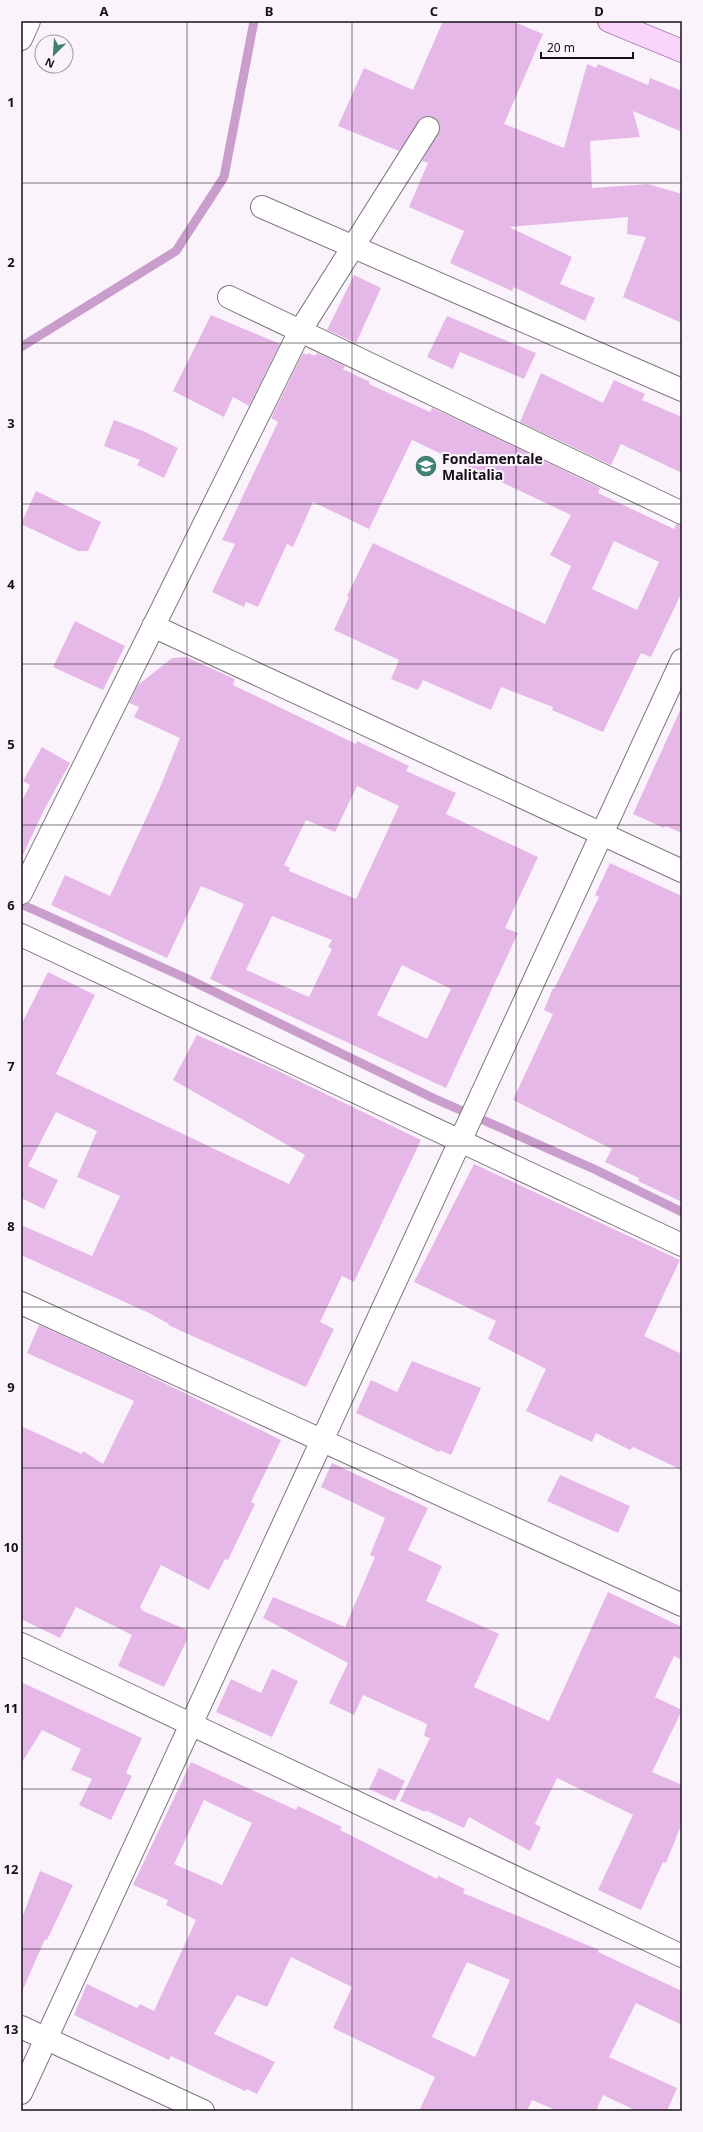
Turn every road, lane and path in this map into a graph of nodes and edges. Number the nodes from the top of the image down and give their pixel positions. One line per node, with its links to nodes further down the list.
1 (29, 21): 3 (street)
2 (609, 21): 4 (main road)
3 (21, 39)
4 (682, 51)
5 (428, 128): 7 (street)
6 (262, 207): 7 (street)
7 (352, 246): 9 (street); 10 (street)
8 (229, 297): 9 (street)
9 (300, 331): 11 (street); 12 (street)
10 (682, 390)
11 (682, 513)
12 (153, 626): 14 (street); 16 (street)
13 (682, 660): 14 (street)
14 (602, 834): 15 (street); 18 (street)
15 (682, 871)
16 (21, 893)
17 (21, 935): 18 (street)
18 (460, 1142): 19 (street); 21 (street)
19 (682, 1245)
20 (21, 1303): 21 (street)
21 (322, 1440): 22 (street); 24 (street)
22 (682, 1605)
23 (21, 1644): 24 (street)
24 (191, 1724): 25 (street); 27 (street)
25 (682, 1956)
26 (21, 2027): 27 (street)
27 (46, 2038): 28 (street); 29 (street)
28 (21, 2093)
29 (203, 2111)

